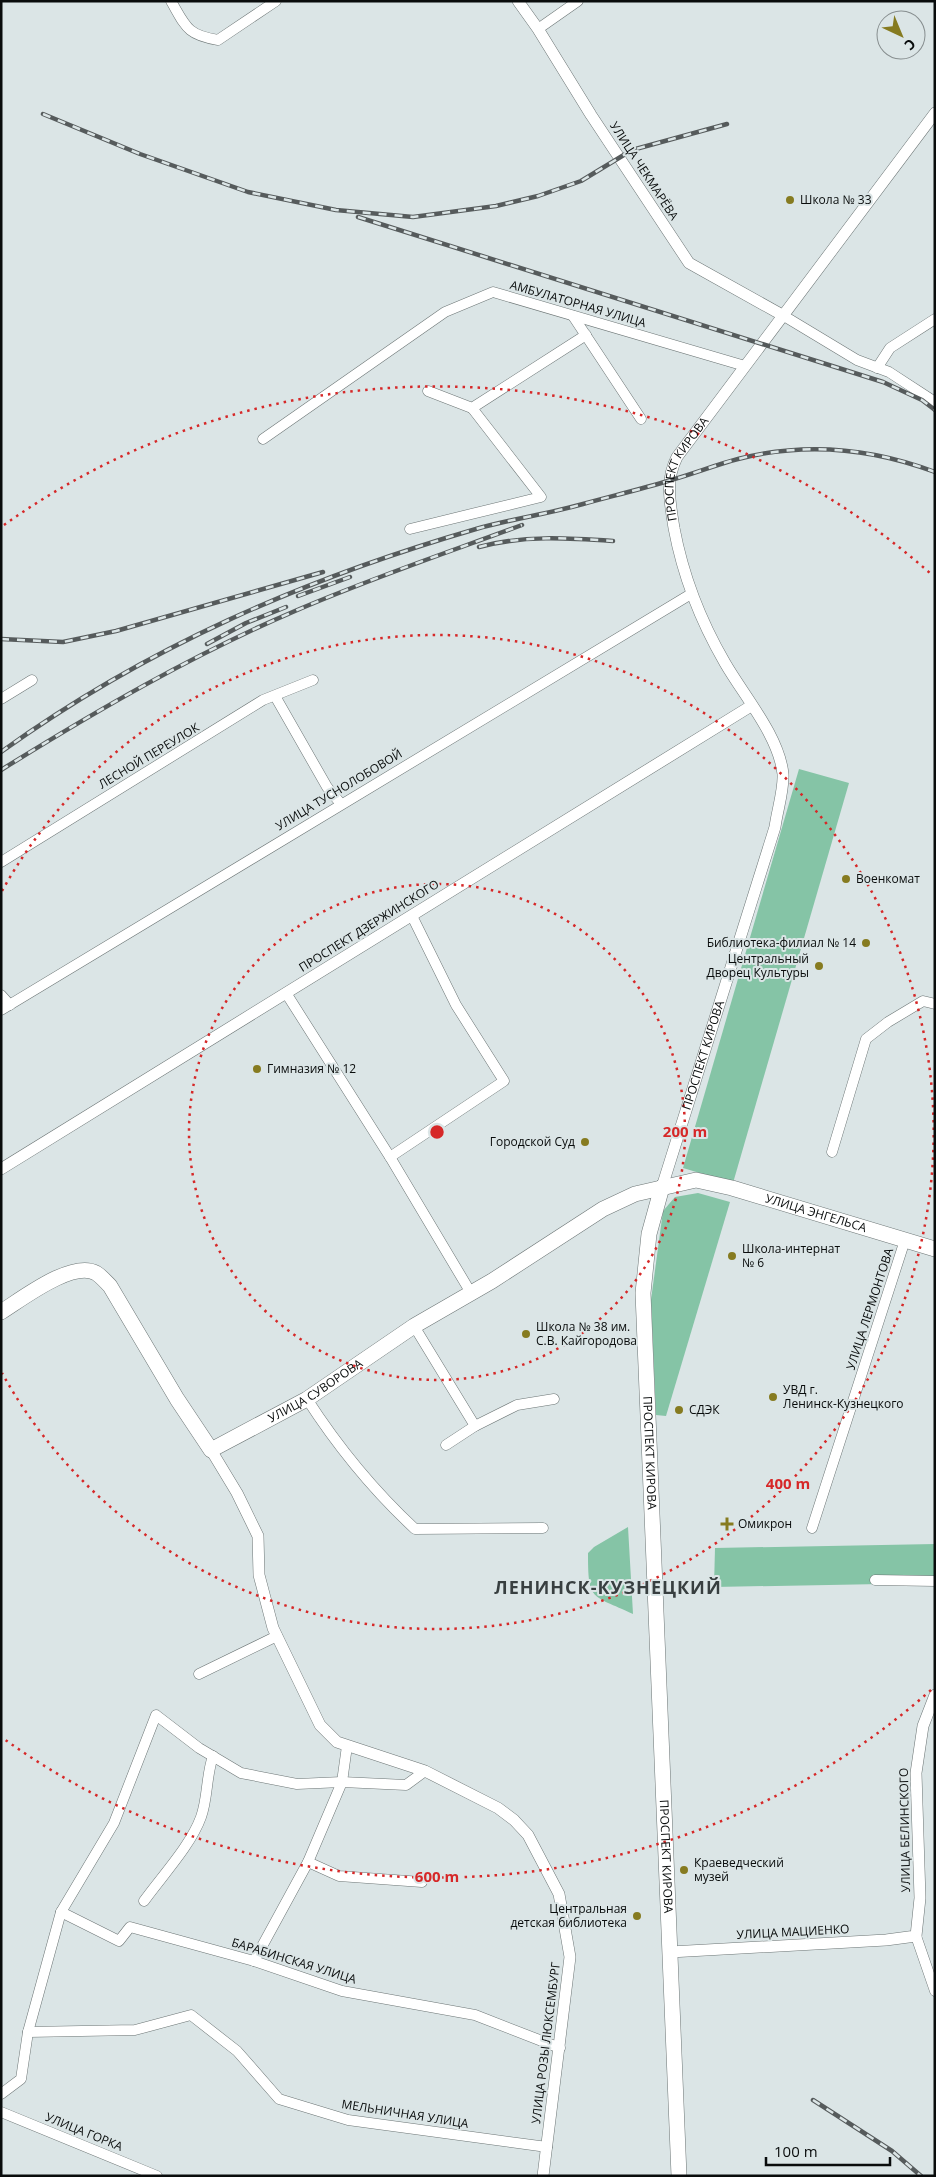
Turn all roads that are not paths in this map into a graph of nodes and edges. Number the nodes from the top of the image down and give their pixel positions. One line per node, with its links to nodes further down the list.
1 (171, 1): 2 (street)
2 (276, 1)
3 (518, 1): 5 (street, УЛИЦА ЧЕКМАРЁВА)
4 (578, 1): 5 (street)
5 (538, 29): 8 (street, УЛИЦА ЧЕКМАРЁВА)
6 (935, 112): 8 (street, ПРОСПЕКТ КИРОВА)
7 (573, 316): 10 (street); 11 (street, АМБУЛАТОРНАЯ УЛИЦА); 17 (street, АМБУЛАТОРНАЯ УЛИЦА)
8 (784, 316): 11 (street, ПРОСПЕКТ КИРОВА); 12 (street)
9 (935, 319): 12 (street)
10 (586, 335): 15 (street); 16 (street)
11 (746, 366): 19 (street, ПРОСПЕКТ КИРОВА)
12 (877, 368): 14 (street)
13 (428, 391): 15 (street)
14 (935, 402)
15 (472, 408): 18 (street)
16 (641, 420)
17 (263, 439)
18 (410, 529)
19 (691, 594): 24 (street, ПРОСПЕКТ КИРОВА); 25 (street, УЛИЦА ТУСНОЛОБОВОЙ)
20 (32, 680): 23 (street)
21 (313, 680): 22 (street, ЛЕСНОЙ ПЕРЕУЛОК)
22 (275, 696): 25 (street); 26 (street, ЛЕСНОЙ ПЕРЕУЛОК)
23 (1, 699)
24 (751, 706): 27 (street, ПРОСПЕКТ ДЗЕРЖИНСКОГО); 36 (street, ПРОСПЕКТ КИРОВА)
25 (341, 804): 31 (street, УЛИЦА ТУСНОЛОБОВОЙ)
26 (1, 862)
27 (412, 916): 28 (street, ПРОСПЕКТ ДЗЕРЖИНСКОГО); 33 (street)
28 (286, 993): 33 (street); 34 (street, ПРОСПЕКТ ДЗЕРЖИНСКОГО)
29 (1, 995): 31 (street)
30 (935, 1004): 32 (street)
31 (6, 1008)
32 (832, 1152)
33 (390, 1158): 39 (street)
34 (1, 1169)
35 (696, 1180): 36 (main road, УЛИЦА СУВОРОВА); 37 (main road, УЛИЦА ЭНГЕЛЬСА)
36 (662, 1186): 39 (main road, УЛИЦА СУВОРОВА); 63 (main road, ПРОСПЕКТ КИРОВА)
37 (905, 1240): 38 (main road, УЛИЦА ЭНГЕЛЬСА); 48 (street, УЛИЦА ЛЕРМОНТОВА)
38 (935, 1249)
39 (471, 1293): 41 (main road, УЛИЦА СУВОРОВА)
40 (1, 1312): 46 (main road)
41 (414, 1326): 42 (main road, УЛИЦА СУВОРОВА); 44 (street)
42 (307, 1399): 46 (main road, УЛИЦА СУВОРОВА); 47 (street)
43 (554, 1399): 44 (street)
44 (475, 1426): 45 (street)
45 (446, 1445)
46 (211, 1450): 51 (street, УЛИЦА РОЗЫ ЛЮКСЕМБУРГ)
47 (543, 1528)
48 (812, 1528)
49 (876, 1580): 50 (street)
50 (935, 1580)
51 (277, 1636): 52 (street); 54 (street, УЛИЦА РОЗЫ ЛЮКСЕМБУРГ)
52 (199, 1674)
53 (935, 1695): 62 (street, УЛИЦА БЕЛИНСКОГО)
54 (347, 1746): 56 (street, УЛИЦА РОЗЫ ЛЮКСЕМБУРГ); 57 (street)
55 (213, 1756): 57 (street); 60 (street); 61 (street)
56 (425, 1771): 57 (street); 67 (street, УЛИЦА РОЗЫ ЛЮКСЕМБУРГ)
57 (342, 1782): 58 (street)
58 (308, 1862): 59 (street); 64 (street)
59 (422, 1882)
60 (144, 1901)
61 (61, 1912): 64 (street, БАРАБИНСКАЯ УЛИЦА); 66 (street)
62 (916, 1936): 63 (street, УЛИЦА МАЦИЕНКО); 65 (street)
63 (670, 1952): 73 (main road, ПРОСПЕКТ КИРОВА)
64 (254, 1961): 67 (street, БАРАБИНСКАЯ УЛИЦА)
65 (935, 1991)
66 (28, 2032): 68 (street); 70 (street, МЕЛЬНИЧНАЯ УЛИЦА)
67 (560, 2048): 70 (street, УЛИЦА РОЗЫ ЛЮКСЕМБУРГ)
68 (1, 2094)
69 (1, 2112): 71 (street, УЛИЦА ГОРКА)
70 (547, 2147): 72 (street, УЛИЦА РОЗЫ ЛЮКСЕМБУРГ)
71 (157, 2176)
72 (543, 2176)
73 (679, 2176)

